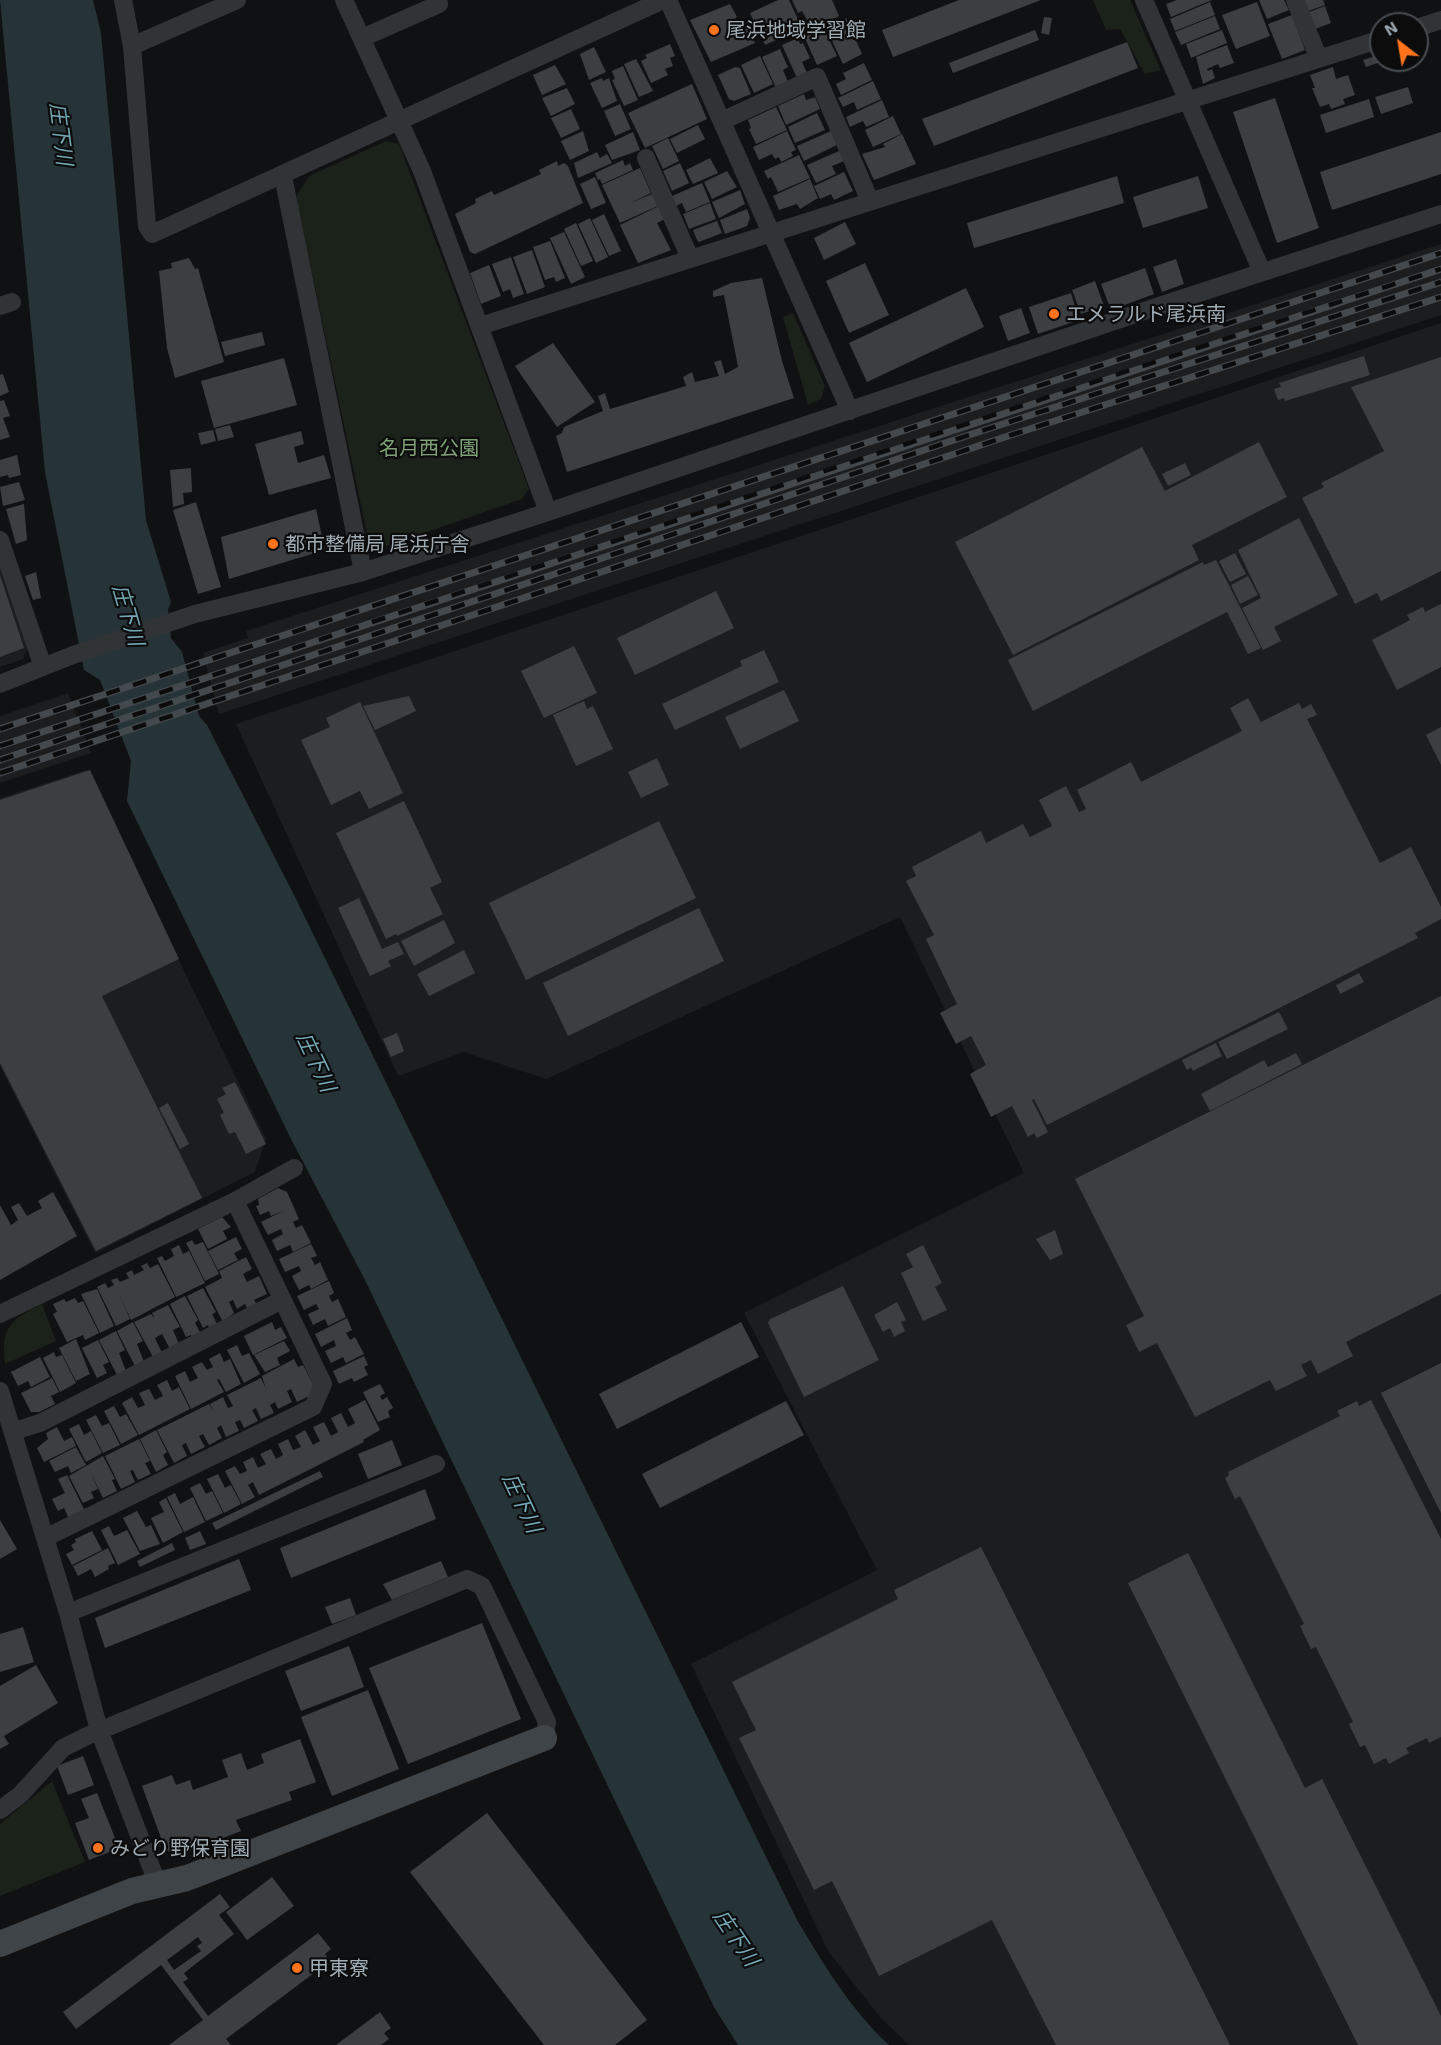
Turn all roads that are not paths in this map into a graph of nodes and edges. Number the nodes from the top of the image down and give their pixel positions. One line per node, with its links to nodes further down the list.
1 (123, 0): 10 (street)
2 (237, 0): 10 (street)
3 (345, 0): 8 (street)
4 (665, 0): 13 (street); 14 (street)
5 (1144, 0): 12 (street)
6 (1295, 0): 11 (street)
7 (439, 4): 8 (street)
8 (362, 38): 13 (street)
9 (1369, 43): 11 (street)
10 (132, 46): 16 (street)
11 (1319, 59): 12 (street)
12 (1187, 100): 17 (street); 21 (street)
13 (401, 121): 16 (street); 22 (street)
14 (722, 121): 17 (street); 19 (street)
15 (646, 158): 20 (street)
16 (283, 176): 26 (street)
17 (870, 201): 19 (street)
18 (1441, 214): 21 (street)
19 (773, 232): 20 (street); 23 (street)
20 (690, 258): 22 (street)
21 (1262, 272): 23 (street)
22 (480, 326): 24 (street)
23 (850, 411): 24 (street)
24 (548, 512): 26 (street)
25 (0, 540): 27 (street)
26 (363, 572): 27 (street)
27 (43, 667): 28 (street)
28 (0, 684)
29 (294, 1168): 30 (street)
30 (235, 1201): 31 (street); 32 (street)
31 (282, 1300): 34 (street); 36 (street)
32 (0, 1314)
33 (0, 1391): 34 (street)
34 (14, 1431): 36 (street)
35 (436, 1464): 37 (street)
36 (45, 1538): 37 (street)
37 (68, 1613): 38 (street)
38 (99, 1730): 39 (street); 40 (street); 41 (street)
39 (544, 1738): 41 (street)
40 (0, 1810)
41 (158, 1885): 42 (street)
42 (0, 1944)

